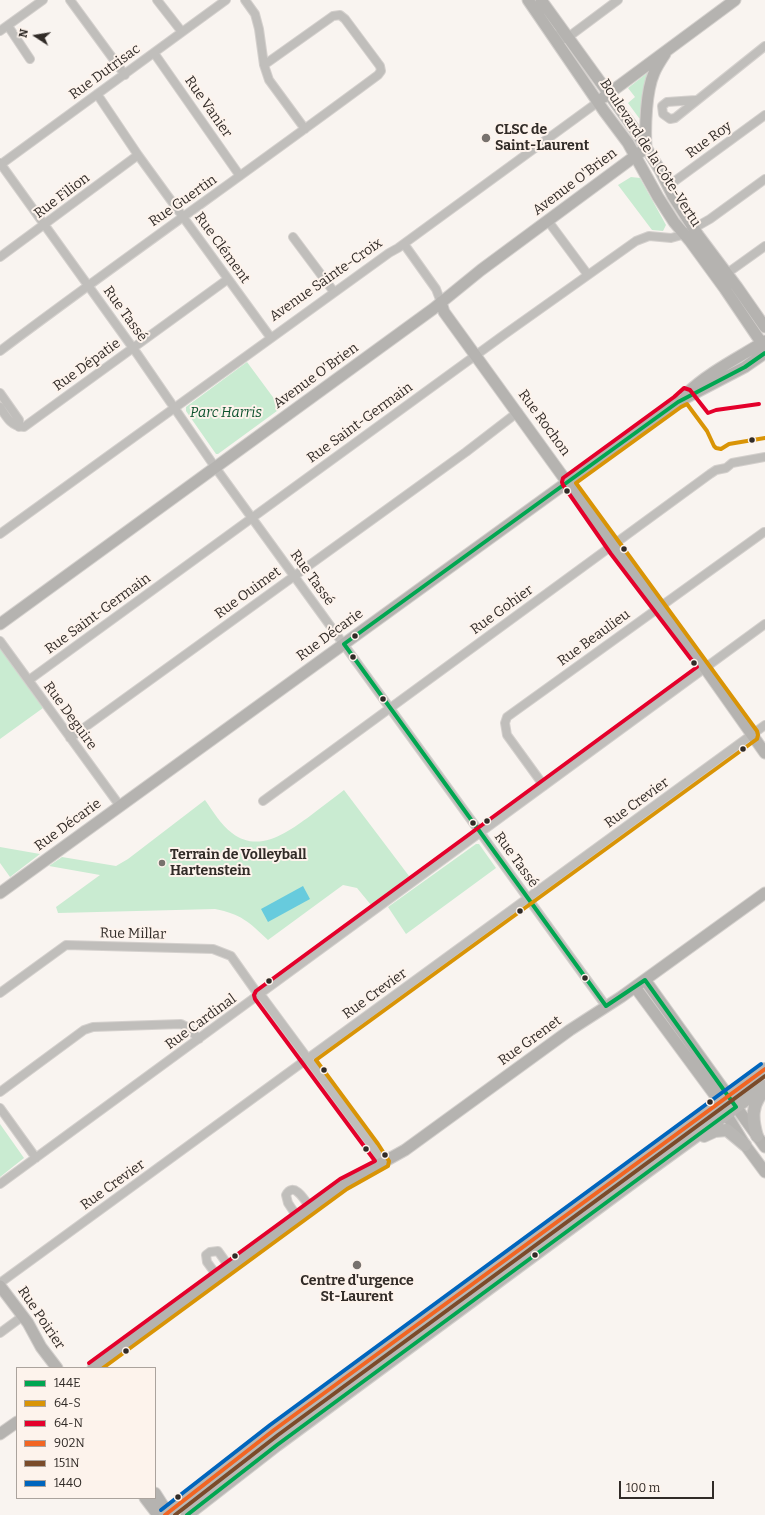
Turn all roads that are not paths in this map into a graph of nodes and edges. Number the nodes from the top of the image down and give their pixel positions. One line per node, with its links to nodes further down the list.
1 (43, 0): 10 (street)
2 (70, 0): 20 (street)
3 (157, 0): 12 (street)
4 (226, 0): 12 (street, Rue Dutrisac)
5 (246, 0): 19 (street)
6 (528, 0): 13 (street, Boulevard de la Côte-Vertu)
7 (541, 0): 14 (street, Boulevard de la Côte-Vertu)
8 (618, 0): 14 (street)
9 (735, 0): 16 (street, Avenue Sainte-Croix)
10 (8, 26): 11 (street); 18 (street)
11 (0, 32)
12 (182, 32): 17 (street, Rue Dutrisac)
13 (551, 33): 14 (street); 24 (street, Boulevard de la Côte-Vertu)
14 (568, 37): 21 (street, Boulevard de la Côte-Vertu)
15 (765, 46): 23 (street)
16 (668, 50): 21 (street, Avenue Sainte-Croix); 27 (street, Avenue Sainte-Croix)
17 (154, 53): 20 (street, Rue Dutrisac); 31 (street, Rue Vanier)
18 (30, 59)
19 (264, 65): 26 (street); 26 (street, Rue Guertin)
20 (125, 75): 22 (street, Rue Dutrisac)
21 (609, 93): 24 (street, Avenue Sainte-Croix); 27 (street, Boulevard de la Côte-Vertu)
22 (97, 94): 28 (street, Rue Clément); 30 (street, Rue Dutrisac)
23 (696, 100)
24 (598, 102): 29 (street, Boulevard de la Côte-Vertu); 40 (street, Avenue Sainte-Croix)
25 (765, 115): 33 (street, Rue Roy)
26 (305, 129): 31 (street, Rue Guertin)
27 (646, 148): 29 (street, Avenue O'Brien); 33 (street, Boulevard de la Côte-Vertu)
28 (138, 155): 34 (street, Rue Clément); 36 (street, Rue Filion)
29 (636, 156): 35 (street, Avenue O'Brien); 38 (street, Boulevard de la Côte-Vertu)
30 (0, 164): 36 (street, Rue Tassé)
31 (240, 176): 34 (street, Rue Guertin)
32 (765, 179): 37 (street, Rue Saint-Germain)
33 (668, 186): 37 (street, Boulevard de la Côte-Vertu)
34 (183, 216): 45 (street, Rue Clément); 46 (street, Rue Guertin)
35 (548, 221): 44 (street); 48 (street, Avenue O'Brien)
36 (45, 225): 42 (street, Rue Filion); 46 (street, Rue Tassé)
37 (694, 228): 38 (street, Rue Saint-Germain); 43 (street, Boulevard de la Côte-Vertu)
38 (683, 234): 44 (street, Rue Saint-Germain); 51 (street, Boulevard de la Côte-Vertu)
39 (293, 237): 47 (street)
40 (404, 244): 47 (street, Avenue Sainte-Croix); 48 (street, Rue Rochon)
41 (765, 246): 43 (street)
42 (0, 257)
43 (726, 274): 49 (street, Boulevard de la Côte-Vertu)
44 (588, 275): 54 (street, Rue Saint-Germain)
45 (228, 279): 50 (street, Rue Clément); 52 (street, Rue Dépatie)
46 (88, 285): 52 (street, Rue Tassé); 53 (street, Rue Guertin)
47 (334, 292): 50 (street, Avenue Sainte-Croix)
48 (441, 302): 54 (street, Rue Rochon); 61 (street, Avenue O'Brien)
49 (765, 327)
50 (271, 338): 57 (street, Avenue Sainte-Croix)
51 (764, 347): 62 (street, Rue Décarie)
52 (133, 348): 57 (street, Rue Tassé); 59 (street, Rue Dépatie)
53 (0, 351)
54 (476, 355): 58 (street, Rue Rochon); 63 (street, Rue Saint-Germain)
55 (0, 394): 59 (street)
56 (0, 407): 59 (street)
57 (175, 407): 61 (street, Rue Tassé); 65 (street, Avenue Sainte-Croix)
58 (518, 412): 62 (street, Rue Rochon); 67 (street, Rue Ouimet)
59 (19, 427)
60 (765, 457): 66 (street, Rue Gohier)
61 (215, 467): 63 (street, Rue Tassé); 69 (street, Avenue O'Brien)
62 (568, 482): 66 (street, Rue Rochon); 72 (street, Rue Décarie)
63 (252, 518): 67 (street, Rue Tassé); 74 (street, Rue Saint-Germain)
64 (764, 532): 68 (street, Rue Beaulieu)
65 (0, 534)
66 (613, 545): 68 (street, Rue Rochon); 75 (street, Rue Gohier)
67 (294, 576): 72 (street, Rue Tassé); 78 (street, Rue Ouimet)
68 (659, 607): 73 (street, Rue Rochon); 80 (street, Rue Beaulieu)
69 (0, 624)
70 (765, 624): 73 (street, Rue Cardinal)
71 (0, 641): 74 (street, Rue Deguire)
72 (344, 644): 75 (street, Rue Tassé); 82 (street, Rue Décarie)
73 (705, 668): 77 (street, Rue Rochon); 80 (street, Rue Cardinal)
74 (29, 680): 78 (street, Rue Deguire)
75 (390, 708): 81 (street, Rue Gohier); 83 (street, Rue Tassé)
76 (765, 725): 77 (street, Rue Crevier)
77 (752, 735): 79 (street, Rue Rochon); 86 (street, Rue Crevier)
78 (70, 738): 82 (street, Rue Deguire)
79 (765, 753)
80 (544, 786): 83 (street, Rue Cardinal)
81 (263, 801)
82 (120, 806): 84 (street, Rue Décarie)
83 (481, 832): 86 (street, Rue Tassé); 90 (street, Rue Cardinal)
84 (0, 893)
85 (765, 894): 87 (street, Rue Grenet)
86 (528, 898): 91 (street, Rue Tassé); 93 (street, Rue Crevier)
87 (645, 980): 88 (street, Rue Grenet); 98 (street)
88 (635, 987): 91 (street, Rue Grenet); 98 (street)
89 (0, 993): 90 (street, Rue Millar)
90 (260, 995): 92 (street, Rue Cardinal); 93 (street)
91 (606, 1006): 106 (street, Rue Grenet)
92 (199, 1039): 97 (street); 105 (street, Rue Cardinal)
93 (308, 1059): 106 (street); 115 (street, Rue Crevier)
94 (765, 1069): 98 (main road)
95 (765, 1086): 100 (main road)
96 (765, 1090): 101 (main road)
97 (0, 1092)
98 (724, 1099): 100 (street); 111 (main road)
99 (0, 1108): 105 (street)
100 (731, 1111): 101 (street); 102 (main road); 103 (street)
101 (757, 1136): 104 (street)
102 (686, 1144): 103 (main road); 112 (main road)
103 (745, 1145): 107 (street)
104 (765, 1148)
105 (36, 1158): 108 (street, Rue Cardinal)
106 (383, 1163): 109 (street, Rue Grenet)
107 (765, 1172)
108 (0, 1184)
109 (311, 1209): 110 (street, Rue Grenet); 110 (street)
110 (298, 1218): 113 (street, Rue Grenet)
111 (540, 1234): 112 (main road); 124 (main road)
112 (548, 1245): 125 (main road)
113 (230, 1268): 114 (street, Rue Grenet); 114 (street)
114 (218, 1277): 119 (street, Rue Grenet)
115 (0, 1284): 116 (street, Rue Poirier)
116 (23, 1316): 117 (street); 118 (street, Rue Poirier)
117 (0, 1333)
118 (56, 1367)
119 (94, 1367)
120 (16, 1423): 121 (street)
121 (0, 1434)
122 (156, 1495): 124 (street)
123 (146, 1499): 124 (street)
124 (165, 1514)
125 (187, 1515)

